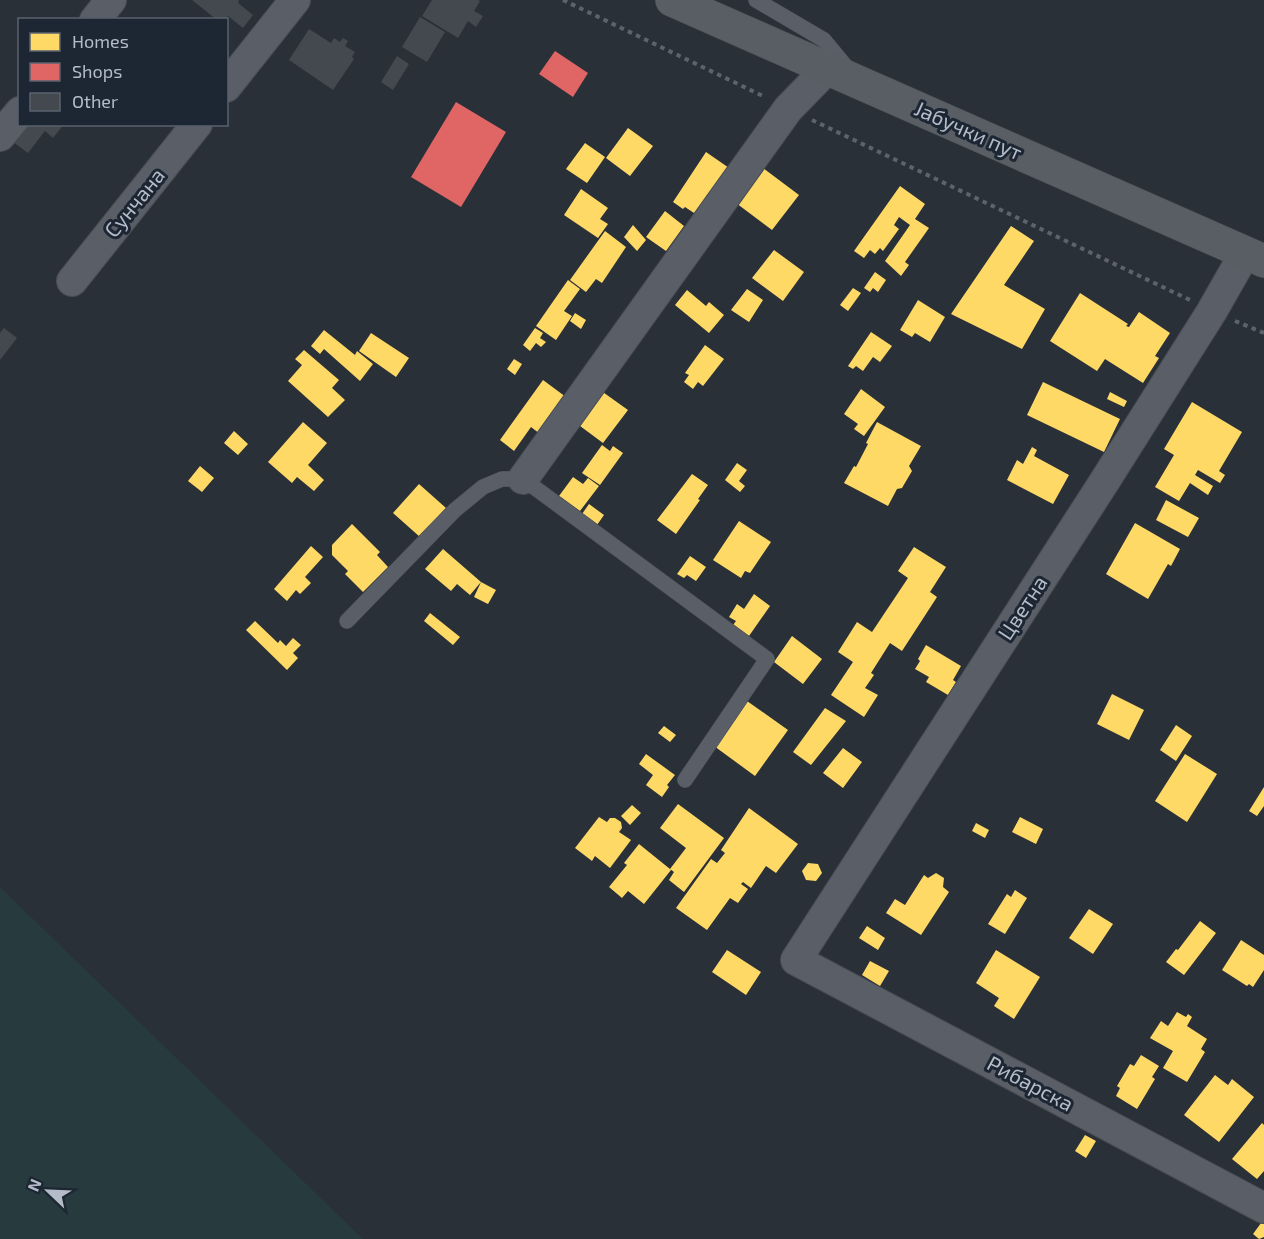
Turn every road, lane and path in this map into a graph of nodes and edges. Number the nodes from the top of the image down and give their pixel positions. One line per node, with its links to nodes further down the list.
1 (111, 0): 6 (street)
2 (295, 0): 8 (street)
3 (563, 0): 10 (path)
4 (672, 0): 7 (main road, Јабучки пут)
5 (756, 0): 9 (lane)
6 (97, 18)
7 (827, 69): 9 (main road, Јабучки пут); 10 (street)
8 (228, 84)
9 (862, 85): 14 (main road, Јабучки пут)
10 (788, 109): 16 (path); 18 (street)
11 (18, 114): 13 (street)
12 (195, 126): 15 (street, Сунчана)
13 (0, 136)
14 (1255, 257): 16 (street, Цветна)
15 (72, 281)
16 (1212, 311): 17 (path); 21 (street, Цветна)
17 (1264, 333)
18 (523, 479): 19 (lane); 20 (lane)
19 (347, 621)
20 (685, 780)
21 (796, 960): 22 (street, Рибарска)
22 (1264, 1208)

